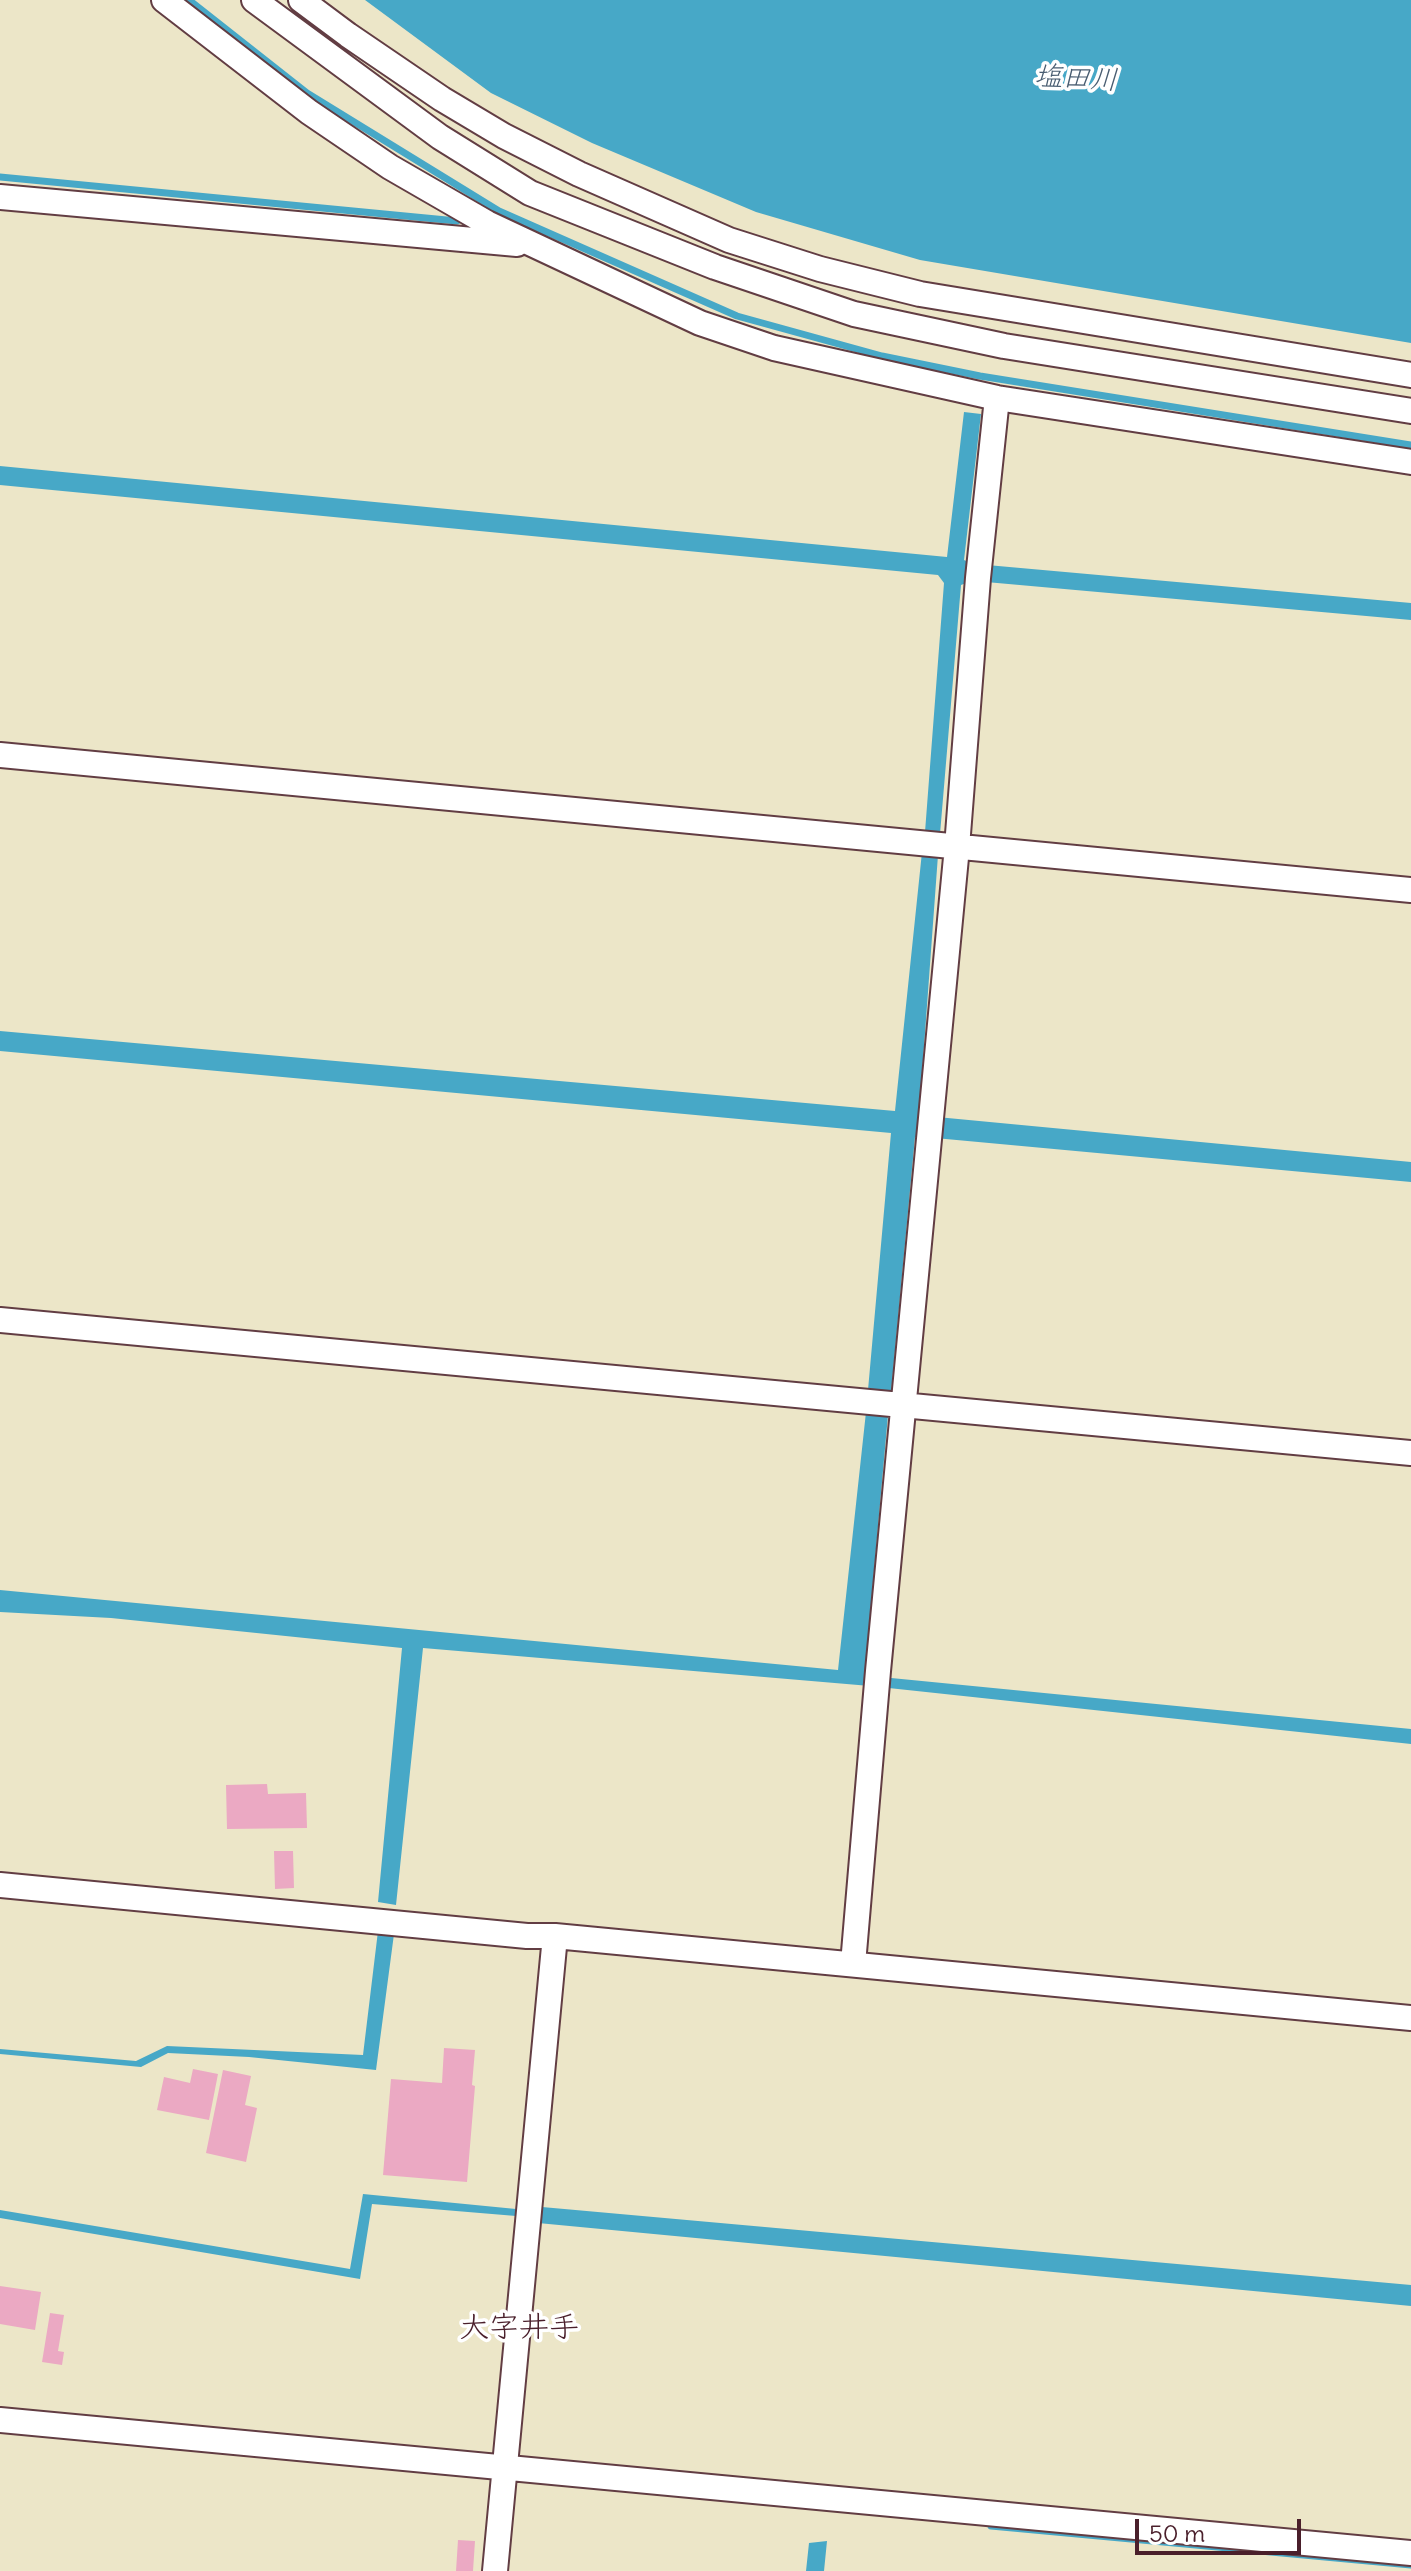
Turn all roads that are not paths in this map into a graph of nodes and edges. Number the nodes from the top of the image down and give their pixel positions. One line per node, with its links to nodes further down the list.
1 (164, 0): 5 (street)
2 (254, 0): 8 (street)
3 (301, 0): 6 (street)
4 (0, 197): 5 (street)
5 (532, 245): 7 (street)
6 (1411, 375)
7 (997, 398): 9 (street); 11 (street)
8 (1411, 411)
9 (1411, 462)
10 (0, 755): 11 (street)
11 (939, 845): 12 (street); 14 (street)
12 (1411, 890)
13 (0, 1320): 14 (street)
14 (886, 1403): 15 (street); 18 (street)
15 (1411, 1453)
16 (0, 1885): 17 (street)
17 (555, 1936): 18 (street); 21 (street)
18 (853, 1964): 19 (street)
19 (1411, 2018)
20 (0, 2420): 21 (street)
21 (505, 2467): 22 (street); 23 (street)
22 (1411, 2553)
23 (495, 2571)

